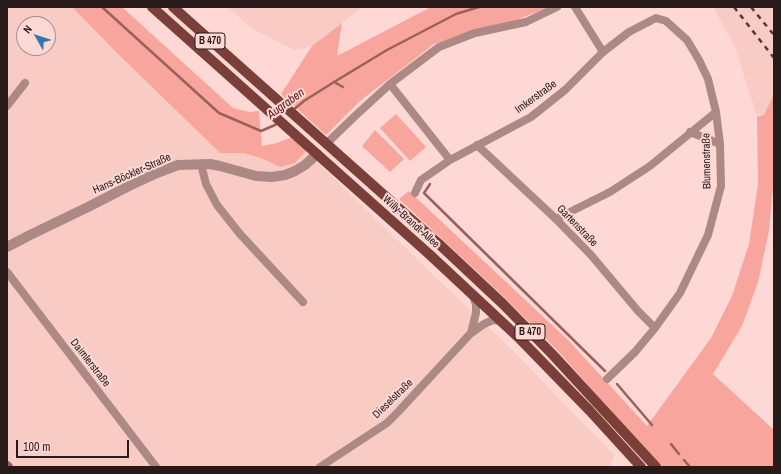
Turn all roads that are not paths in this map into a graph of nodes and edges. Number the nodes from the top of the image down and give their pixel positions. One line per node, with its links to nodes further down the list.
1 (152, 7): 14 (main road, Willy-Brandt-Allee / B 470)
2 (557, 7): 7 (street)
3 (575, 7): 5 (street)
4 (174, 8): 11 (main road, Willy-Brandt-Allee / B 470)
5 (603, 52): 9 (street, Blumenstraße); 13 (street, Imkerstraße)
6 (25, 83): 8 (street)
7 (390, 84): 11 (street); 15 (street)
8 (7, 106)
9 (716, 112): 10 (street); 12 (street, Blumenstraße)
10 (690, 132): 12 (street); 18 (street)
11 (326, 144): 14 (main road); 30 (main road, Willy-Brandt-Allee / B 470)
12 (720, 144): 24 (street, Blumenstraße)
13 (477, 145): 15 (street, Imkerstraße); 18 (street, Gartenstraße)
14 (317, 154): 16 (street, Hans-Böckler-Straße); 21 (main road, Willy-Brandt-Allee / B 470)
15 (450, 160): 17 (street, Imkerstraße)
16 (201, 164): 19 (street, Hans-Böckler-Straße); 22 (street)
17 (415, 193)
18 (556, 219): 24 (street, Gartenstraße)
19 (7, 247)
20 (7, 272): 27 (street, Daimlerstraße)
21 (473, 296): 23 (main road, Willy-Brandt-Allee / B 470); 25 (street, Dieselstraße)
22 (303, 302)
23 (500, 321): 25 (street, Dieselstraße); 29 (main road, Willy-Brandt-Allee / B 470)
24 (655, 328): 26 (street, Blumenstraße)
25 (470, 334): 28 (street, Dieselstraße)
26 (607, 379)
27 (156, 467)
28 (320, 467)
29 (641, 467)
30 (656, 467)

